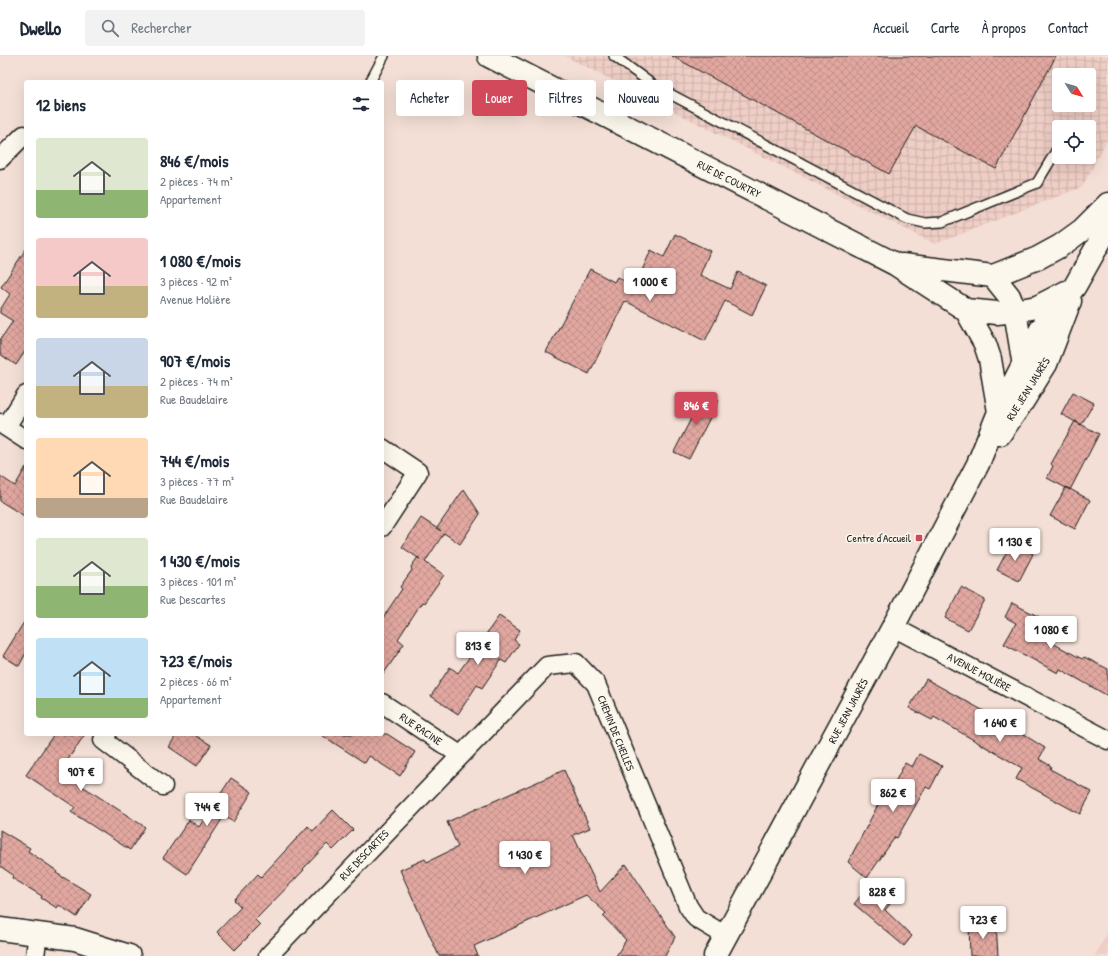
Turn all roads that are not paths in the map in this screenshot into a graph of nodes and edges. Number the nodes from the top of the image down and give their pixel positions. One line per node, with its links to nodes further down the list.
1 (384, 56): 4 (lane)
2 (489, 56): 10 (main road, RUE DE COURTRY)
3 (614, 56): 6 (lane)
4 (371, 80)
5 (24, 135): 7 (street)
6 (1052, 158)
7 (0, 159)
8 (1108, 204): 11 (main road)
9 (1108, 227): 12 (main road)
10 (895, 264): 11 (main road); 13 (main road, RUE DE COURTRY)
11 (993, 276): 14 (main road)
12 (1075, 286): 14 (main road, RUE DE COURTRY); 15 (main road, RUE JEAN JAURÈS); 17 (main road, RUE JEAN JAURÈS)
13 (966, 310): 14 (main road, RUE DE COURTRY); 18 (main road, RUE DE COURTRY)
14 (1015, 311): 15 (main road)
15 (1024, 362): 17 (main road); 18 (main road, RUE JEAN JAURÈS)
16 (24, 398): 19 (street)
17 (1023, 401): 22 (main road, RUE JEAN JAURÈS)
18 (999, 412): 22 (main road, RUE JEAN JAURÈS)
19 (3, 425): 20 (street)
20 (24, 439)
21 (384, 449): 23 (street)
22 (978, 464): 24 (main road, RUE JEAN JAURÈS)
23 (384, 524)
24 (893, 627): 27 (street, AVENUE MOLIÈRE); 32 (main road, RUE JEAN JAURÈS)
25 (384, 704): 28 (street, RUE RACINE)
26 (106, 736): 29 (street)
27 (1108, 740)
28 (460, 755): 32 (street, CHEMIN DE CHELLES); 35 (street, RUE DESCARTES)
29 (162, 786)
30 (0, 929): 31 (main road)
31 (38, 933): 33 (street); 34 (main road)
32 (726, 936): 36 (main road, RUE JEAN JAURÈS)
33 (35, 956)
34 (129, 956)
35 (268, 956)
36 (715, 956)

